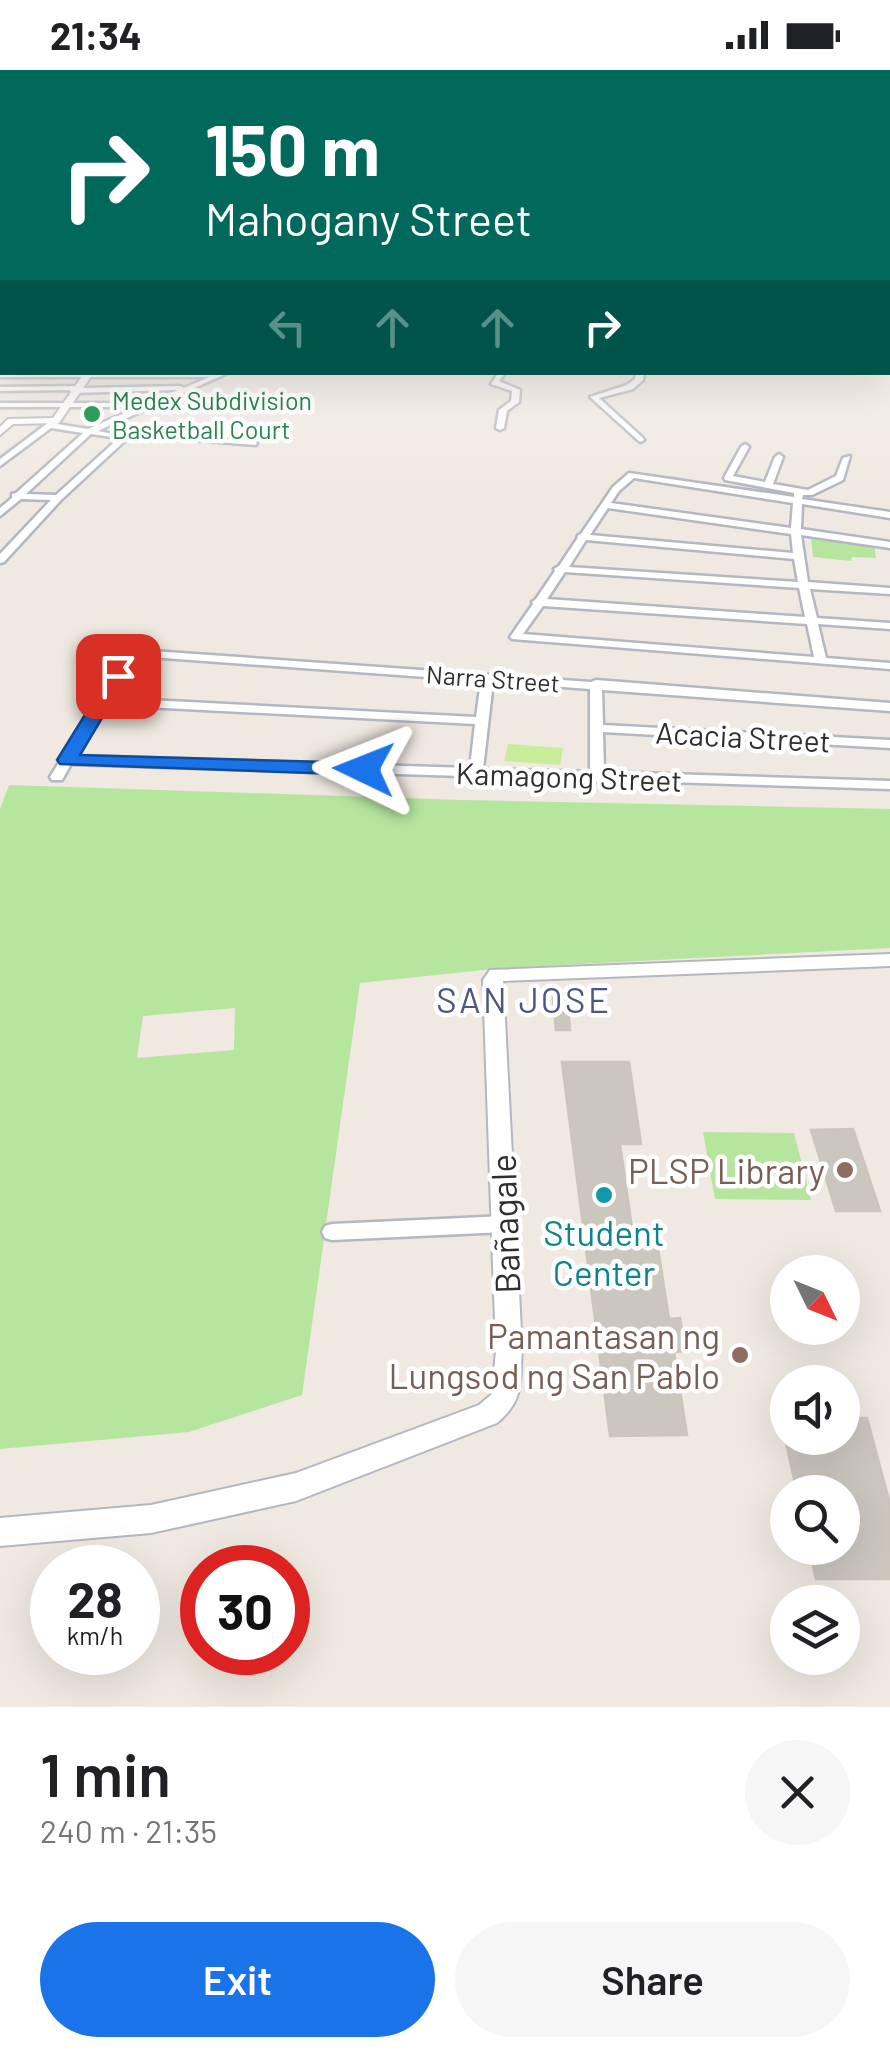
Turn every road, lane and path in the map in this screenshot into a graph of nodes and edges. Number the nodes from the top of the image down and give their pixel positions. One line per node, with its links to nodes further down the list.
1 (42, 375): 6 (street)
2 (84, 375): 9 (street)
3 (220, 375): 15 (street)
4 (500, 375): 16 (street)
5 (640, 375): 19 (street)
6 (0, 376)
7 (180, 388): 9 (street)
8 (0, 389): 9 (street)
9 (76, 390): 12 (street)
10 (0, 405): 12 (street)
11 (146, 405): 12 (street)
12 (66, 406): 14 (street)
13 (5, 422): 14 (street); 18 (street)
14 (52, 423): 17 (street); 24 (street)
15 (112, 424): 17 (street); 20 (street)
16 (500, 428)
17 (90, 431): 26 (street); 27 (street)
18 (0, 432)
19 (640, 440)
20 (253, 444)
21 (746, 447): 25 (street)
22 (779, 457): 25 (street)
23 (847, 458): 28 (street)
24 (0, 463)
25 (768, 485): 28 (street)
26 (15, 496): 27 (street); 30 (street)
27 (58, 498): 36 (street)
28 (798, 498): 29 (street); 31 (street); 32 (street)
29 (608, 505): 32 (street); 33 (street)
30 (0, 513)
31 (890, 516)
32 (799, 533): 34 (street); 35 (street)
33 (582, 537): 35 (street); 37 (street)
34 (890, 545)
35 (800, 557): 38 (street)
36 (0, 560)
37 (559, 569): 38 (street); 40 (street)
38 (806, 584): 39 (street); 41 (street)
39 (890, 590)
40 (537, 602): 41 (street); 45 (street)
41 (813, 621): 42 (street); 45 (street)
42 (890, 626)
43 (96, 650): 44 (street, Narra Street)
44 (133, 652): 47 (street, Narra Street); 49 (street)
45 (821, 661): 46 (street)
46 (890, 666)
47 (487, 679): 48 (street, Narra Street); 51 (street)
48 (596, 684): 50 (street, Narra Street); 52 (street)
49 (102, 701): 51 (street); 54 (street)
50 (890, 707)
51 (482, 722): 55 (street)
52 (597, 728): 53 (street, Acacia Street); 57 (street)
53 (890, 744)
54 (67, 760): 55 (street, Kamagong Street); 56 (street)
55 (476, 772): 57 (street, Kamagong Street)
56 (57, 777)
57 (598, 778): 58 (street, Kamagong Street)
58 (890, 784)
59 (890, 960): 60 (street, Bañagale)
60 (505, 1224): 61 (street); 62 (street, Bañagale)
61 (332, 1232)
62 (0, 1532)

